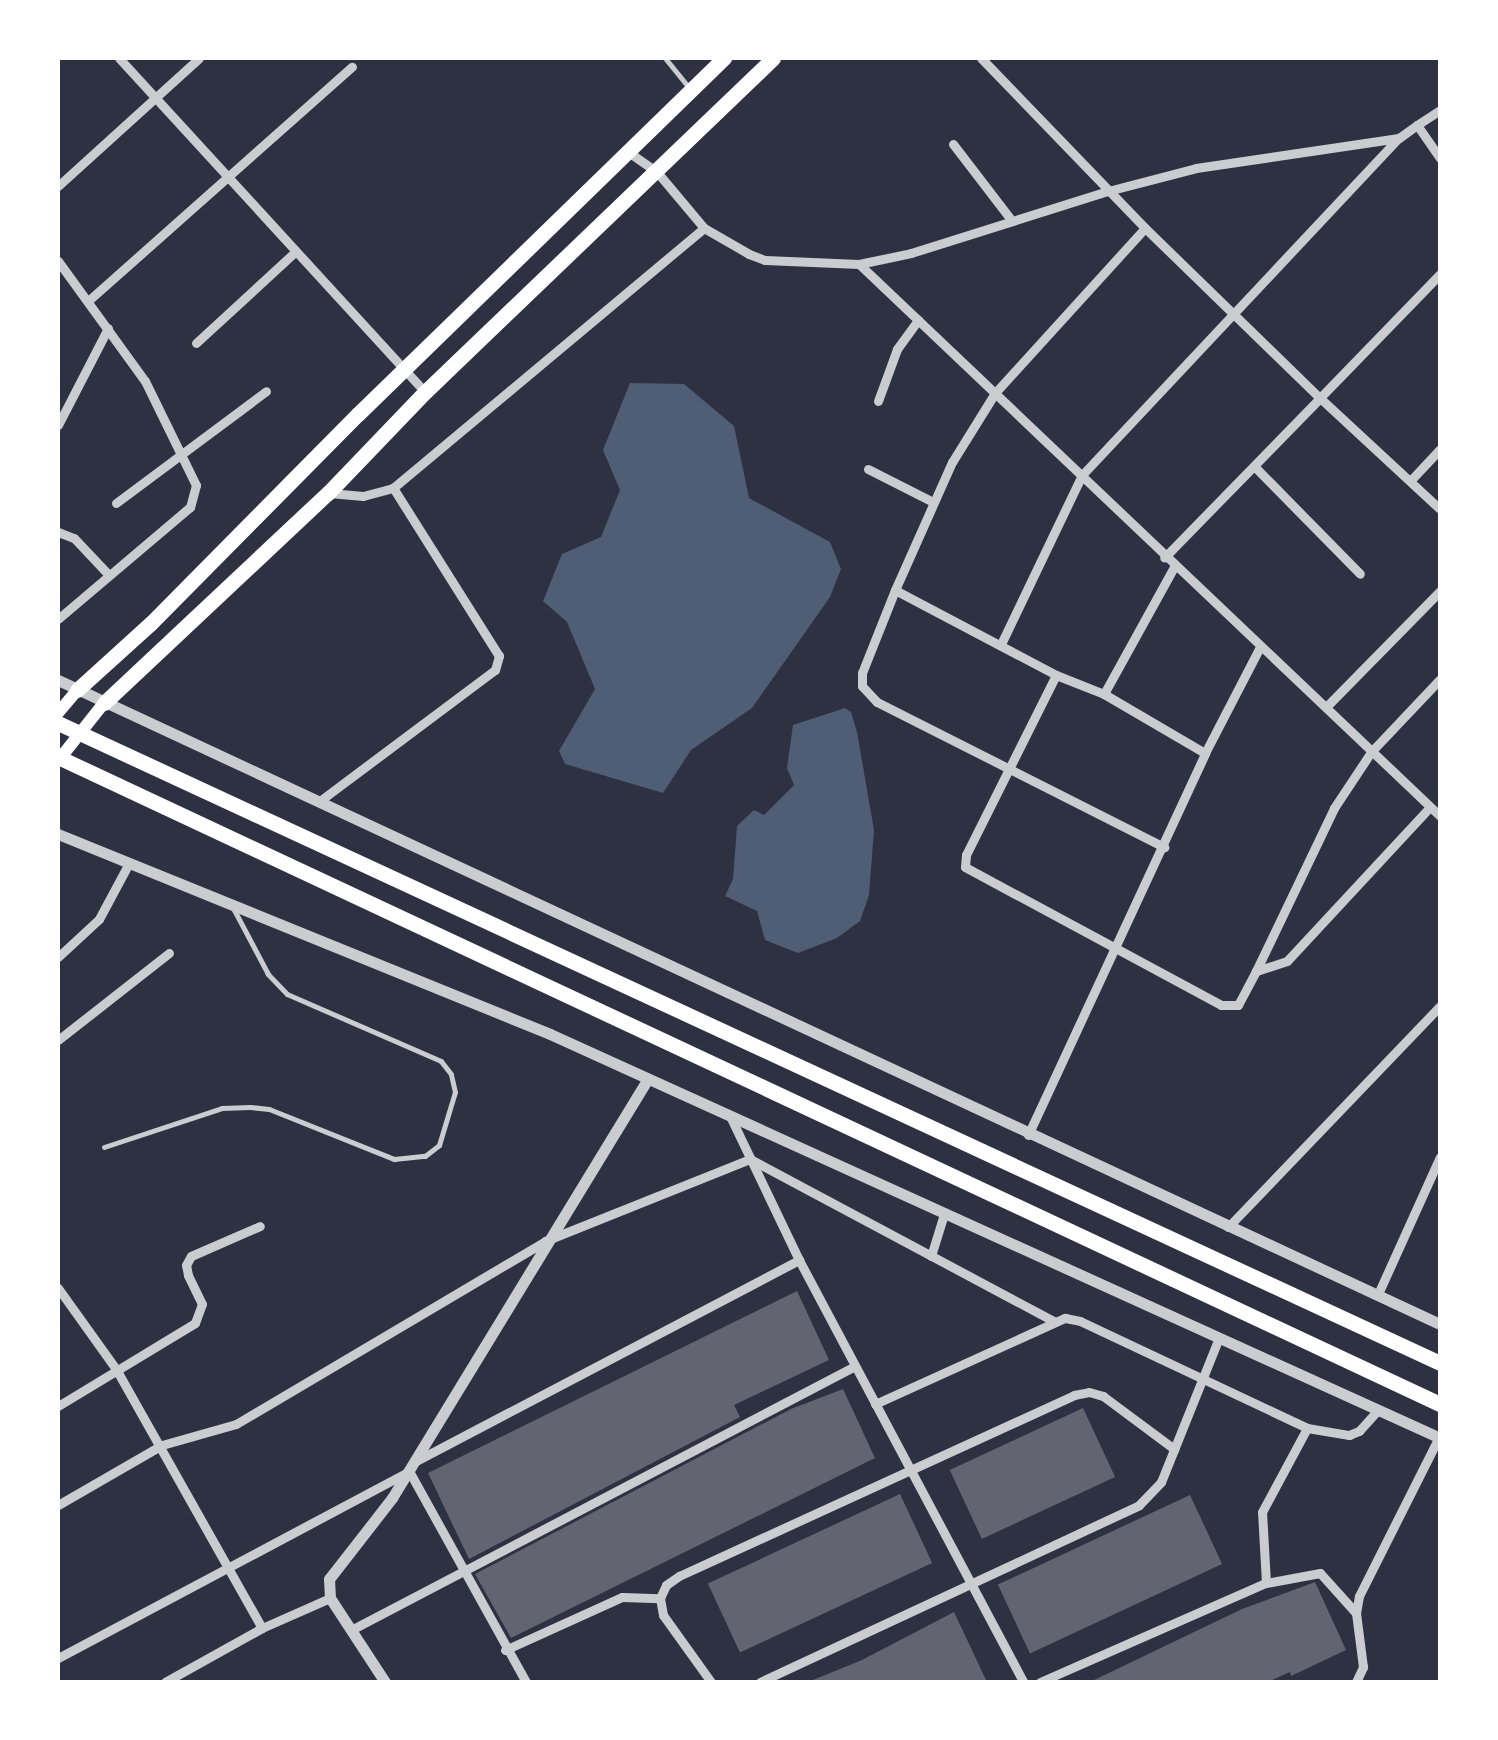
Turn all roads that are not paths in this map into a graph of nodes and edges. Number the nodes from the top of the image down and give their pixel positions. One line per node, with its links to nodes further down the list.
1 (119, 58): 9 (street)
2 (199, 58): 9 (street)
3 (665, 58): 8 (lane)
4 (724, 58): 8 (main road)
5 (773, 58): 16 (main road)
6 (981, 58): 19 (street)
7 (352, 68): 17 (street)
8 (690, 90): 14 (main road)
9 (156, 95): 17 (street); 18 (street)
10 (1440, 110): 11 (street)
11 (1417, 125): 12 (street); 15 (street)
12 (1399, 138): 19 (street); 30 (street)
13 (953, 144): 20 (street)
14 (627, 151): 16 (street); 23 (main road)
15 (1440, 158)
16 (657, 172): 21 (street); 27 (main road)
17 (231, 176): 24 (street); 29 (street)
18 (58, 186)
19 (1108, 191): 20 (street); 22 (street)
20 (1012, 221): 26 (street)
21 (704, 228): 26 (street); 47 (street)
22 (1145, 228): 30 (street); 37 (street)
23 (535, 241): 27 (main road); 34 (main road)
24 (295, 252): 33 (street); 34 (street)
25 (58, 261): 29 (street)
26 (858, 264): 31 (street)
27 (558, 266): 36 (main road)
28 (1440, 274): 38 (street)
29 (88, 301): 32 (street)
30 (1234, 312): 38 (street); 45 (street)
31 (918, 320): 37 (street); 39 (street)
32 (108, 328): 40 (street); 42 (street)
33 (196, 343)
34 (403, 369): 36 (street); 65 (main road)
35 (266, 390): 42 (street)
36 (425, 392): 48 (main road)
37 (995, 393): 45 (street); 49 (street)
38 (1320, 398): 43 (street); 46 (street)
39 (878, 401)
40 (58, 426)
41 (1440, 449): 46 (street)
42 (184, 454): 50 (street); 56 (street)
43 (1254, 466): 53 (street); 55 (street)
44 (868, 469): 49 (street)
45 (1082, 475): 53 (street); 60 (street)
46 (1410, 480): 51 (street)
47 (393, 488): 48 (street); 75 (street)
48 (328, 493): 67 (main road)
49 (932, 502): 57 (street)
50 (116, 503)
51 (1440, 509)
52 (58, 532): 56 (street)
53 (1164, 558): 54 (street)
54 (1174, 567): 61 (street); 66 (street)
55 (1360, 574)
56 (109, 575): 59 (street)
57 (895, 590): 60 (street); 74 (street)
58 (1440, 590): 68 (street)
59 (58, 619)
60 (1001, 644): 62 (street)
61 (1259, 649): 68 (street); 72 (street)
62 (1056, 676): 66 (street); 74 (street)
63 (58, 680): 65 (street)
64 (1440, 680): 71 (street)
65 (77, 690): 67 (street); 69 (main road)
66 (1104, 694): 72 (street)
67 (104, 703): 73 (main road); 75 (street)
68 (1326, 706): 71 (street)
69 (58, 713)
70 (58, 722): 105 (main road)
71 (1371, 752): 76 (street); 85 (street)
72 (1206, 753): 79 (street)
73 (58, 759): 110 (main road)
74 (1008, 767): 79 (street); 82 (street)
75 (321, 800): 90 (street)
76 (1430, 807): 77 (street); 85 (street)
77 (1440, 816)
78 (58, 834): 80 (street)
79 (1164, 847): 82 (street)
80 (129, 863): 81 (street); 84 (street)
81 (231, 905): 88 (street); 91 (lane)
82 (1117, 951): 85 (street); 90 (street)
83 (169, 953): 87 (street)
84 (58, 957)
85 (1256, 971)
86 (1440, 1006): 96 (street)
87 (58, 1040)
88 (648, 1079): 89 (street); 97 (street)
89 (730, 1116): 93 (street); 94 (street)
90 (1028, 1135): 96 (street)
91 (104, 1147)
92 (1440, 1157): 101 (street)
93 (750, 1158): 97 (street); 98 (street); 99 (street)
94 (944, 1214): 98 (street); 104 (street)
95 (260, 1226): 107 (street)
96 (1228, 1227): 101 (street)
97 (545, 1241): 115 (street); 117 (street)
98 (931, 1256): 102 (street)
99 (799, 1260): 106 (street); 117 (street)
100 (58, 1288): 107 (street)
101 (1378, 1294): 103 (street)
102 (1052, 1321): 108 (street); 109 (street)
103 (1440, 1324)
104 (1218, 1338): 108 (street); 112 (street)
105 (1440, 1363)
106 (855, 1366): 109 (street); 121 (street)
107 (116, 1368): 111 (street); 115 (street)
108 (1202, 1378): 113 (street); 116 (street)
109 (875, 1404): 118 (street)
110 (1440, 1404)
111 (58, 1406)
112 (1378, 1410): 113 (street); 114 (street)
113 (1307, 1428): 122 (street)
114 (1440, 1438): 126 (street)
115 (162, 1445): 119 (street); 120 (street)
116 (1174, 1449): 118 (street); 123 (street)
117 (411, 1467): 120 (street); 121 (street); 124 (street)
118 (910, 1469): 123 (street); 125 (street)
119 (58, 1506)
120 (230, 1566): 127 (street); 130 (street)
121 (464, 1573): 128 (street); 129 (street)
122 (1266, 1583): 126 (street); 137 (street)
123 (971, 1586): 135 (street); 136 (street)
124 (330, 1598): 127 (street); 128 (street)
125 (660, 1598): 129 (street); 134 (street)
126 (1356, 1613): 138 (street)
127 (262, 1628): 131 (street)
128 (351, 1630): 132 (street)
129 (505, 1650): 133 (street)
130 (58, 1658)
131 (164, 1682)
132 (385, 1682)
133 (526, 1682)
134 (710, 1682)
135 (760, 1682)
136 (1022, 1682)
137 (1040, 1682)
138 (1356, 1682)

